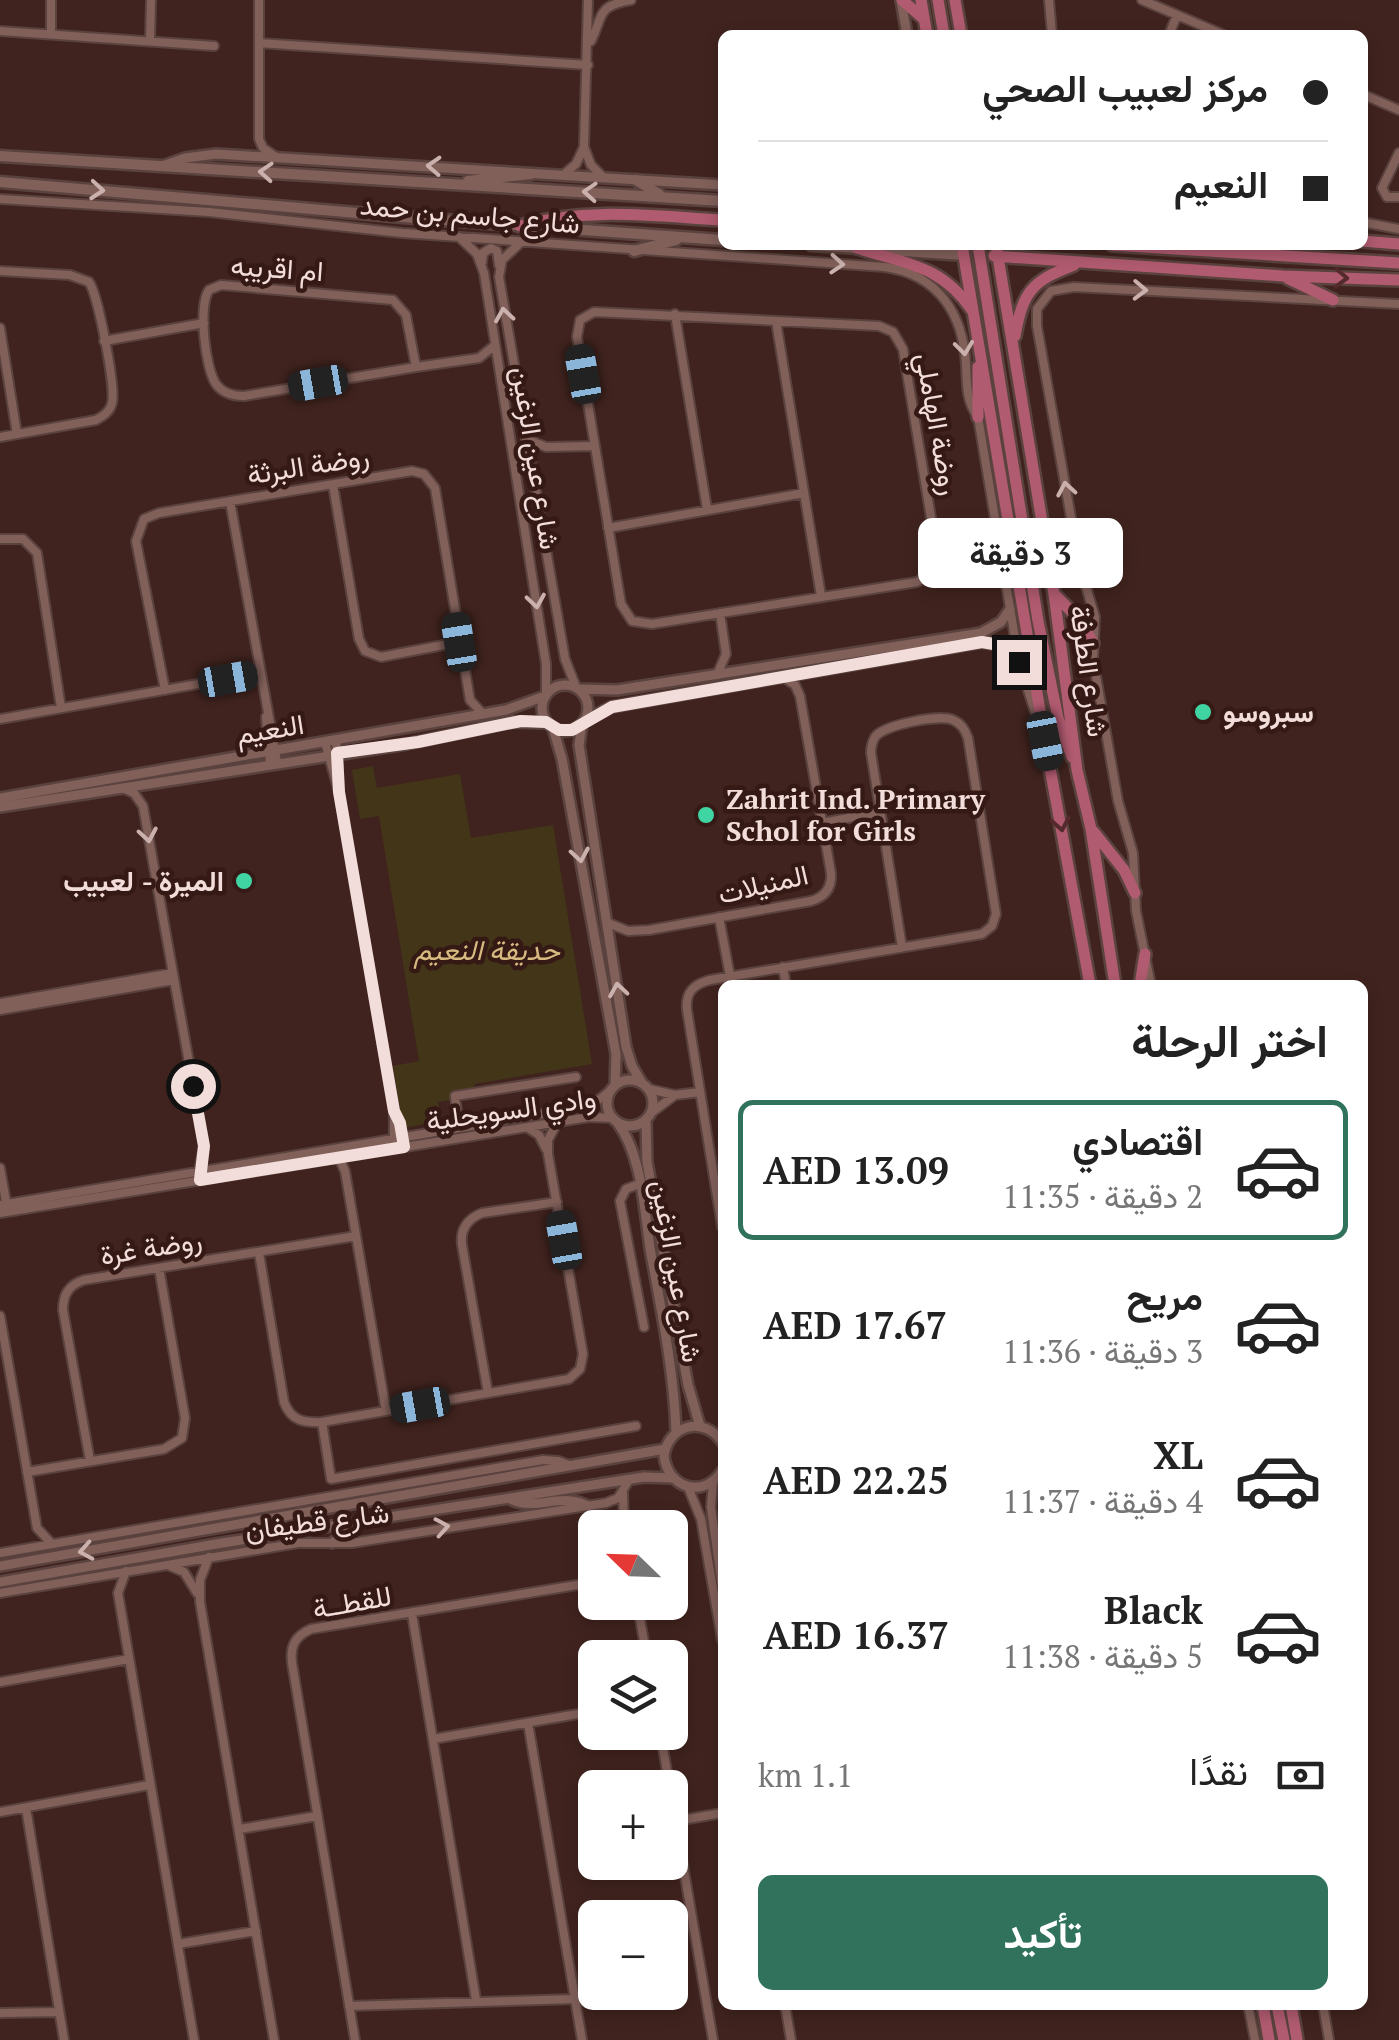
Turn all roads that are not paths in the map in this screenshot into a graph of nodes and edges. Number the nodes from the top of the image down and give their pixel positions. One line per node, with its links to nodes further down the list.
1 (50, 0): 22 (street)
2 (151, 0): 23 (street)
3 (259, 0): 24 (street)
4 (588, 0): 25 (street)
5 (630, 0): 25 (street)
6 (901, 0): 13 (main road); 14 (street)
7 (921, 0): 13 (main road)
8 (938, 0): 16 (main road)
9 (955, 0): 17 (main road)
10 (1049, 0): 18 (street)
11 (1142, 0): 12 (street)
12 (1177, 15): 19 (street); 20 (street)
13 (924, 19): 15 (main road)
14 (906, 30)
15 (925, 30)
16 (943, 30)
17 (960, 30)
18 (1052, 30)
19 (1170, 30)
20 (1212, 30)
21 (0, 31): 22 (street)
22 (51, 34): 23 (street)
23 (150, 41): 26 (street)
24 (259, 43): 27 (street); 30 (street)
25 (589, 45): 27 (street)
26 (214, 46)
27 (588, 65): 31 (street)
28 (1368, 97): 29 (street)
29 (1399, 110)
30 (259, 139): 33 (street); 35 (street)
31 (584, 148): 38 (street); 39 (street)
32 (1399, 153): 45 (street)
33 (243, 155): 35 (street, شارع جاسم بن حمد); 36 (street, شارع جاسم بن حمد)
34 (0, 156): 36 (main road, شارع جاسم بن حمد)
35 (276, 157): 37 (street, شارع جاسم بن حمد, one-way to 35)
36 (166, 166): 42 (main road, شارع جاسم بن حمد, one-way to 36)
37 (531, 174): 38 (street, شارع جاسم بن حمد); 42 (main road)
38 (562, 176): 39 (street, شارع جاسم بن حمد)
39 (604, 178): 40 (street, شارع جاسم بن حمد)
40 (636, 180): 43 (street, شارع جاسم بن حمد); 44 (main road)
41 (0, 182): 50 (main road, شارع جاسم بن حمد, one-way to 50)
42 (461, 184): 44 (main road, شارع جاسم بن حمد, one-way to 42)
43 (718, 186)
44 (664, 197): 47 (main road, شارع جاسم بن حمد)
45 (1399, 197)
46 (0, 199): 52 (street, شارع جاسم بن حمد)
47 (718, 201)
48 (718, 220): 50 (main road)
49 (1368, 223): 51 (street)
50 (520, 226): 53 (main road, شارع جاسم بن حمد)
51 (1399, 229)
52 (459, 237): 56 (street, شارع جاسم بن حمد); 67 (street, شارع عين الزغين)
53 (682, 238): 54 (main road, شارع جاسم بن حمد); 62 (main road)
54 (718, 240)
55 (1368, 241): 57 (main road)
56 (523, 242): 62 (street, شارع جاسم بن حمد); 66 (street)
57 (1399, 244)
58 (864, 250): 75 (main road)
59 (974, 250): 75 (main road, شارع الطرفة)
60 (974, 250): 126 (main road)
61 (1192, 250): 65 (main road)
62 (634, 251): 71 (street, شارع جاسم بن حمد, one-way to 71)
63 (997, 251): 64 (main road); 81 (main road, شارع الطرفة)
64 (1079, 263): 69 (main road); 81 (main road)
65 (1399, 263)
66 (499, 265): 67 (street); 89 (street, شارع عين الزغين, one-way to 66)
67 (482, 266): 80 (street, شارع عين الزغين)
68 (0, 271): 79 (street)
69 (1283, 276): 70 (main road, one-way to 70); 72 (main road)
70 (1399, 280)
71 (932, 286): 86 (street, شارع الطرفة, one-way to 86)
72 (1334, 300): 73 (street); 104 (street, شارع الطرفة, one-way to 72)
73 (1399, 304)
74 (675, 314): 76 (street, روضة الهاملي); 90 (street, روضة الهاملي); 96 (street)
75 (974, 314): 82 (main road, شارع الطرفة)
76 (776, 321): 94 (street); 100 (street, روضة الهاملي)
77 (204, 323): 79 (street); 85 (street); 85 (street, ام اقريبه)
78 (0, 328): 87 (street)
79 (104, 341): 87 (street)
80 (496, 345): 83 (street); 84 (street, شارع عين الزغين)
81 (1014, 346): 99 (main road, شارع الطرفة)
82 (980, 353): 86 (main road); 122 (main road, شارع الطرفة)
83 (479, 358): 84 (street); 85 (street)
84 (499, 366): 113 (street, شارع عين الزغين, one-way to 113)
85 (416, 367)
86 (978, 417): 101 (street, شارع الطرفة)
87 (18, 434): 88 (street)
88 (0, 438)
89 (526, 439): 91 (street); 92 (street, شارع عين الزغين)
90 (595, 446): 91 (street); 97 (street, روضة الهاملي)
91 (546, 448): 92 (street)
92 (531, 464): 111 (street, شارع عين الزغين)
93 (332, 485): 95 (street, روضة البرثة); 103 (street); 103 (street, روضة البرثة)
94 (804, 493): 96 (street); 100 (street)
95 (230, 501): 108 (street); 112 (street, روضة البرثة)
96 (707, 509): 97 (street)
97 (608, 528): 102 (street, روضة الهاملي)
98 (0, 539): 115 (street)
99 (1054, 594): 104 (main road); 126 (main road, شارع الطرفة)
100 (821, 596): 102 (street, روضة الهاملي)
101 (1010, 609): 106 (street, شارع الطرفة); 107 (street)
102 (720, 613): 105 (street)
103 (459, 642): 114 (street, روضة البرثة)
104 (1093, 642): 133 (street, شارع الطرفة)
105 (726, 654): 107 (street); 109 (street)
106 (1019, 662): 110 (street); 122 (street, شارع الطرفة)
107 (742, 670): 109 (street)
108 (260, 673): 112 (street); 125 (street)
109 (717, 674): 111 (street)
110 (786, 678): 119 (street); 131 (street, المنيلات)
111 (577, 688): 113 (street); 119 (street)
112 (164, 690): 115 (street)
113 (546, 695): 116 (street, النعيم); 120 (street)
114 (470, 700): 116 (street, روضة البرثة); 117 (street)
115 (62, 708): 118 (street)
116 (482, 714): 117 (street, النعيم)
117 (462, 717): 121 (street, النعيم)
118 (0, 718)
119 (583, 722): 120 (street); 135 (street)
120 (550, 725): 124 (street, النعيم); 149 (street, one-way to 149)
121 (336, 740): 123 (street, النعيم); 124 (street)
122 (1045, 741): 142 (main road, شارع الطرفة, one-way to 142)
123 (324, 742): 124 (street); 125 (street, النعيم)
124 (332, 754): 125 (street, النعيم); 157 (street)
125 (273, 757): 127 (street, النعيم); 128 (street, النعيم)
126 (1078, 770): 132 (main road, شارع الطرفة)
127 (123, 788): 129 (street, النعيم); 140 (street, one-way to 140)
128 (0, 798)
129 (0, 808)
130 (880, 812): 131 (street); 136 (street); 136 (street)
131 (822, 824): 134 (street, المنيلات)
132 (1091, 829): 133 (main road); 143 (main road, شارع الطرفة)
133 (1134, 893): 137 (street, شارع الطرفة)
134 (719, 917): 135 (street, المنيلات); 139 (street)
135 (608, 923): 148 (street, one-way to 135)
136 (902, 946): 138 (street)
137 (1145, 954): 144 (main road); 145 (street, شارع الطرفة)
138 (783, 967): 139 (street); 141 (street)
139 (730, 976): 150 (street)
140 (174, 977): 146 (street); 163 (street)
141 (785, 980)
142 (1089, 980)
143 (1114, 980)
144 (1141, 980)
145 (1150, 980)
146 (0, 1006)
147 (576, 1077): 155 (street)
148 (646, 1086): 149 (street); 151 (street); 152 (street)
149 (613, 1088): 153 (street); 155 (street, وادي السويحلية)
150 (700, 1092): 151 (street); 166 (street)
151 (675, 1096): 152 (street)
152 (649, 1116): 153 (street); 177 (street, شارع عين الزغين)
153 (615, 1120): 154 (street, وادي السويحلية); 164 (street, شارع عين الزغين)
154 (557, 1122): 156 (street, وادي السويحلية); 160 (street)
155 (459, 1128): 157 (street, وادي السويحلية)
156 (528, 1128): 157 (street, وادي السويحلية); 160 (street)
157 (399, 1143): 158 (street, وادي السويحلية)
158 (348, 1151): 159 (street, وادي السويحلية); 162 (street)
159 (337, 1153): 162 (street); 163 (street, وادي السويحلية)
160 (548, 1154): 165 (street)
161 (0, 1168): 167 (street)
162 (345, 1171): 168 (street)
163 (200, 1176): 167 (street, وادي السويحلية)
164 (640, 1184): 172 (street); 178 (street, شارع عين الزغين)
165 (557, 1202): 173 (street); 173 (street)
166 (718, 1203)
167 (3, 1208)
168 (356, 1236): 169 (street, روضة غرة); 174 (street)
169 (259, 1253): 170 (street, روضة غرة); 175 (street)
170 (159, 1268): 181 (street); 181 (street, روضة غرة)
171 (0, 1316): 183 (street)
172 (644, 1327)
173 (488, 1394): 174 (street)
174 (386, 1411): 175 (street)
175 (322, 1422): 176 (street)
176 (636, 1426)
177 (700, 1426): 178 (street); 179 (street)
178 (676, 1432): 180 (street)
179 (718, 1437)
180 (664, 1449): 182 (street, شارع قطيفان); 185 (street)
181 (90, 1460): 183 (street)
182 (572, 1466): 197 (street, شارع قطيفان); 204 (street, شارع قطيفان, one-way to 204)
183 (28, 1472): 195 (street)
184 (718, 1476): 186 (street)
185 (672, 1478): 187 (street, شارع قطيفان); 188 (street)
186 (712, 1483): 188 (street); 202 (street)
187 (626, 1485): 189 (street, شارع قطيفان); 190 (street); 193 (street)
188 (688, 1488): 213 (street)
189 (509, 1499): 191 (street); 194 (street, شارع قطيفان)
190 (612, 1501): 191 (street, شارع قطيفان); 192 (street)
191 (588, 1506): 196 (street, شارع قطيفان, one-way to 191)
192 (618, 1510)
193 (623, 1510)
194 (358, 1523): 196 (street); 198 (street, شارع قطيفان)
195 (37, 1528): 197 (street); 199 (street)
196 (332, 1543): 201 (street, شارع قطيفان)
197 (54, 1544): 199 (street, شارع قطيفان)
198 (216, 1544): 201 (street); 207 (street, شارع قطيفان)
199 (27, 1548): 200 (street, شارع قطيفان)
200 (0, 1554)
201 (209, 1558): 203 (street, شارع قطيفان); 211 (street)
202 (718, 1558)
203 (166, 1565): 205 (street, شارع قطيفان); 211 (street)
204 (0, 1566)
205 (126, 1571): 206 (street, شارع قطيفان); 210 (street)
206 (100, 1576): 209 (street, شارع قطيفان); 210 (street)
207 (0, 1582)
208 (578, 1585): 212 (street, للقطــة)
209 (0, 1593)
210 (118, 1593): 214 (street)
211 (200, 1602): 225 (street)
212 (412, 1614): 218 (street); 223 (street, للقطــة)
213 (718, 1616)
214 (129, 1659): 215 (street); 219 (street)
215 (0, 1682)
216 (578, 1714): 217 (street)
217 (528, 1722): 218 (street); 229 (street)
218 (433, 1738): 230 (street)
219 (149, 1786): 220 (street); 228 (street)
220 (26, 1808): 221 (street); 238 (street)
221 (0, 1812)
222 (718, 1813): 224 (street)
223 (318, 1816): 225 (street); 231 (street, للقطــة)
224 (688, 1819)
225 (240, 1829): 227 (street)
226 (686, 1880): 245 (street)
227 (256, 1931): 228 (street); 242 (street)
228 (178, 1944): 241 (street)
229 (576, 1999): 230 (street); 244 (street)
230 (476, 2000): 231 (street)
231 (350, 2006): 243 (street, للقطــة)
232 (786, 2010): 246 (street)
233 (1249, 2010): 247 (street)
234 (1264, 2010): 248 (main road)
235 (1278, 2010): 249 (main road)
236 (1293, 2010): 250 (main road)
237 (1324, 2010): 251 (street)
238 (58, 2012): 239 (street); 240 (street)
239 (0, 2014)
240 (64, 2040)
241 (194, 2040)
242 (274, 2040)
243 (356, 2040)
244 (582, 2040)
245 (713, 2040)
246 (791, 2040)
247 (1254, 2040)
248 (1269, 2040)
249 (1284, 2040)
250 (1297, 2040)
251 (1329, 2040)

